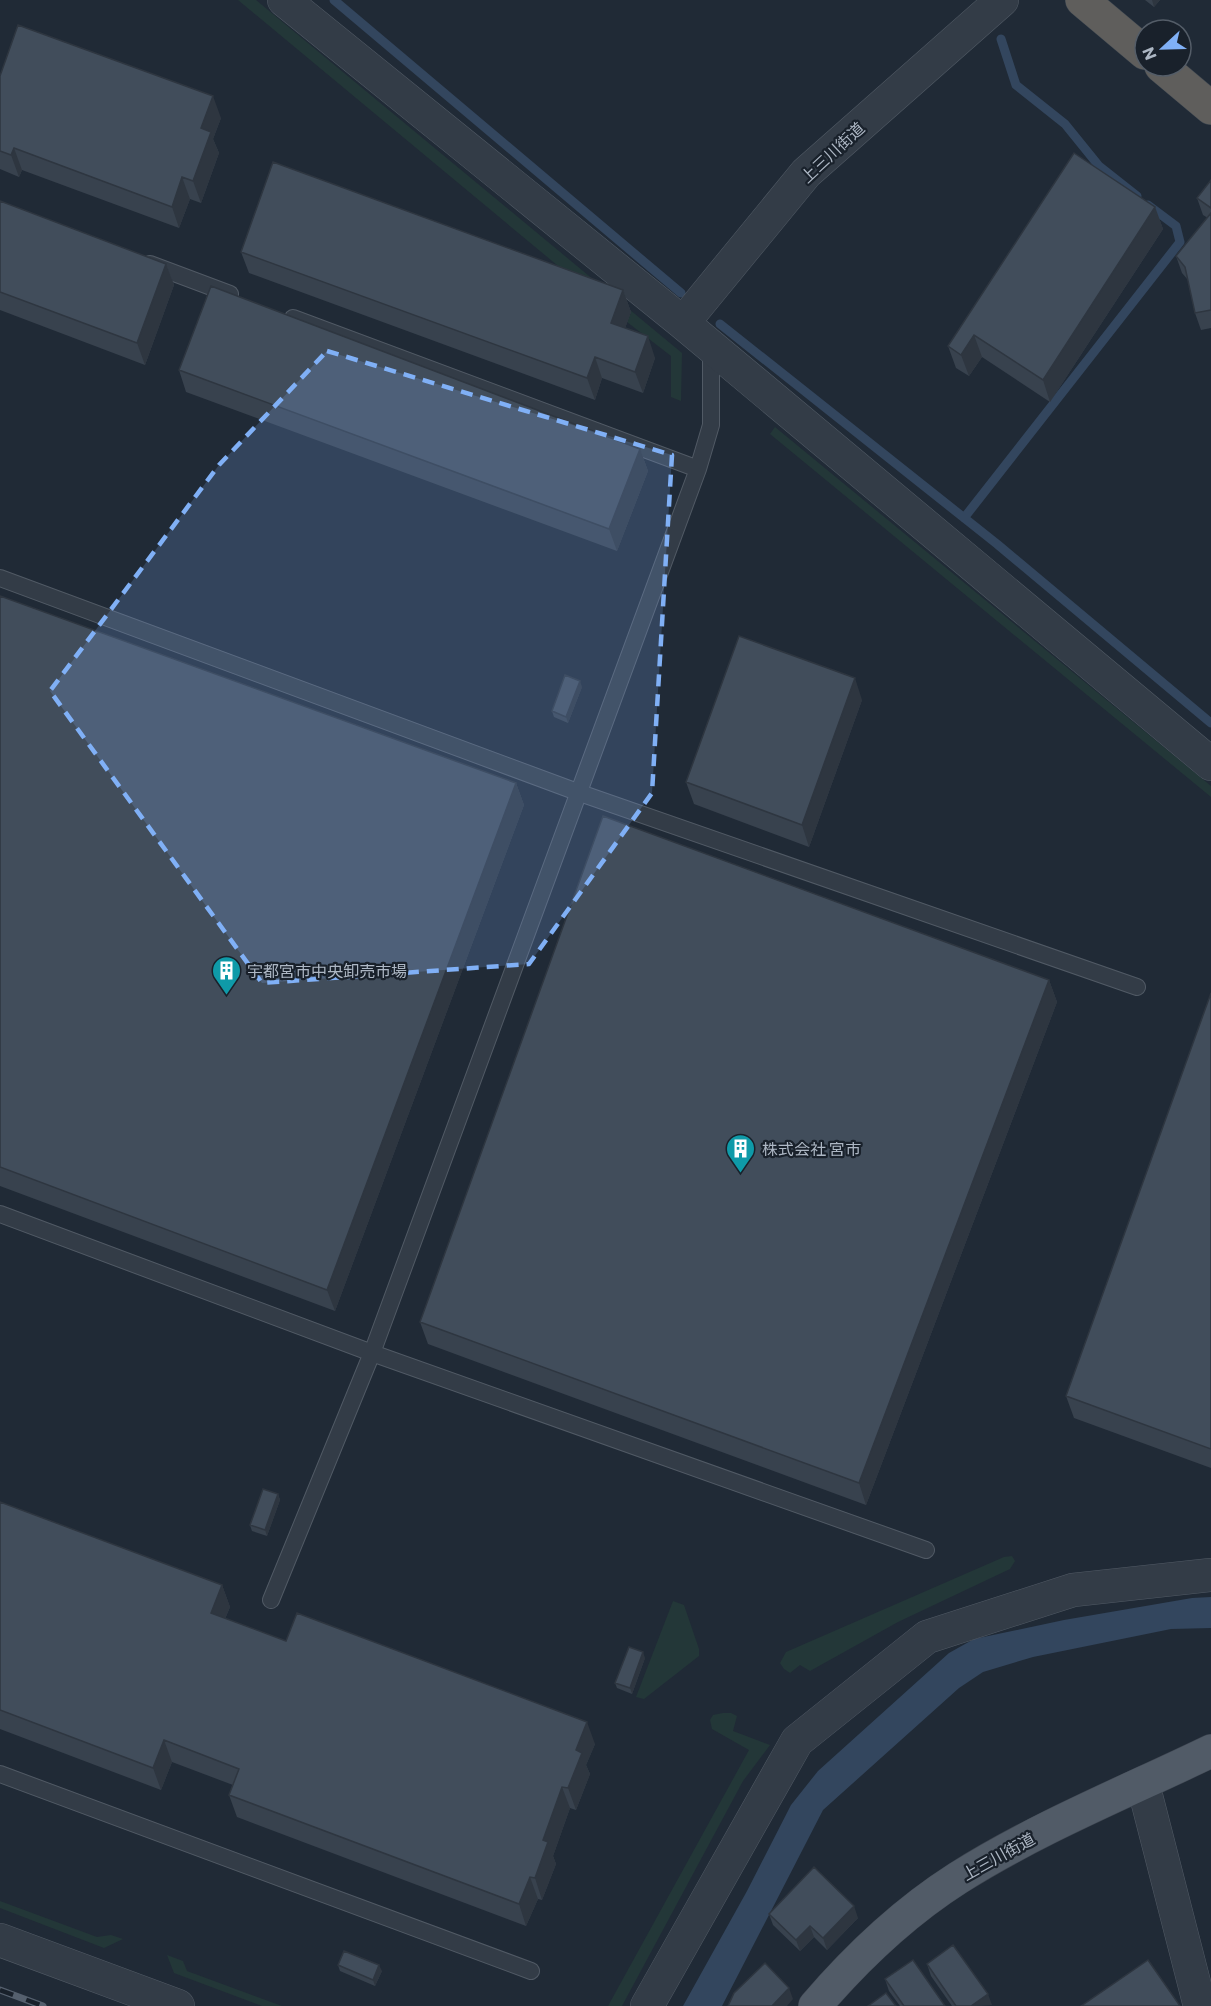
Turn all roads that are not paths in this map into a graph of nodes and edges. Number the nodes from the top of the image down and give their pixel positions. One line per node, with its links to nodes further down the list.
1 (284, 0): 10 (street)
2 (1002, 0): 10 (street, 上三川街道)
3 (1082, 0): 4 (highway)
4 (1133, 43)
5 (1175, 78): 6 (highway)
6 (1211, 108)
7 (133, 258): 8 (lane)
8 (244, 299)
9 (277, 312): 12 (lane)
10 (683, 323): 11 (street)
11 (711, 347): 12 (lane); 14 (street)
12 (698, 468): 15 (lane)
13 (0, 578): 15 (lane)
14 (1211, 764)
15 (579, 793): 16 (lane); 18 (lane)
16 (1137, 987)
17 (0, 1214): 18 (lane)
18 (372, 1353): 19 (lane); 21 (lane)
19 (926, 1550)
20 (1211, 1575): 28 (street)
21 (271, 1600)
22 (1211, 1751): 24 (main road, 上三川街道)
23 (0, 1774): 26 (lane)
24 (1143, 1784): 29 (main road, 上三川街道); 30 (street)
25 (0, 1940): 27 (street)
26 (531, 1971)
27 (178, 2006)
28 (647, 2006)
29 (815, 2006)
30 (1200, 2006)

